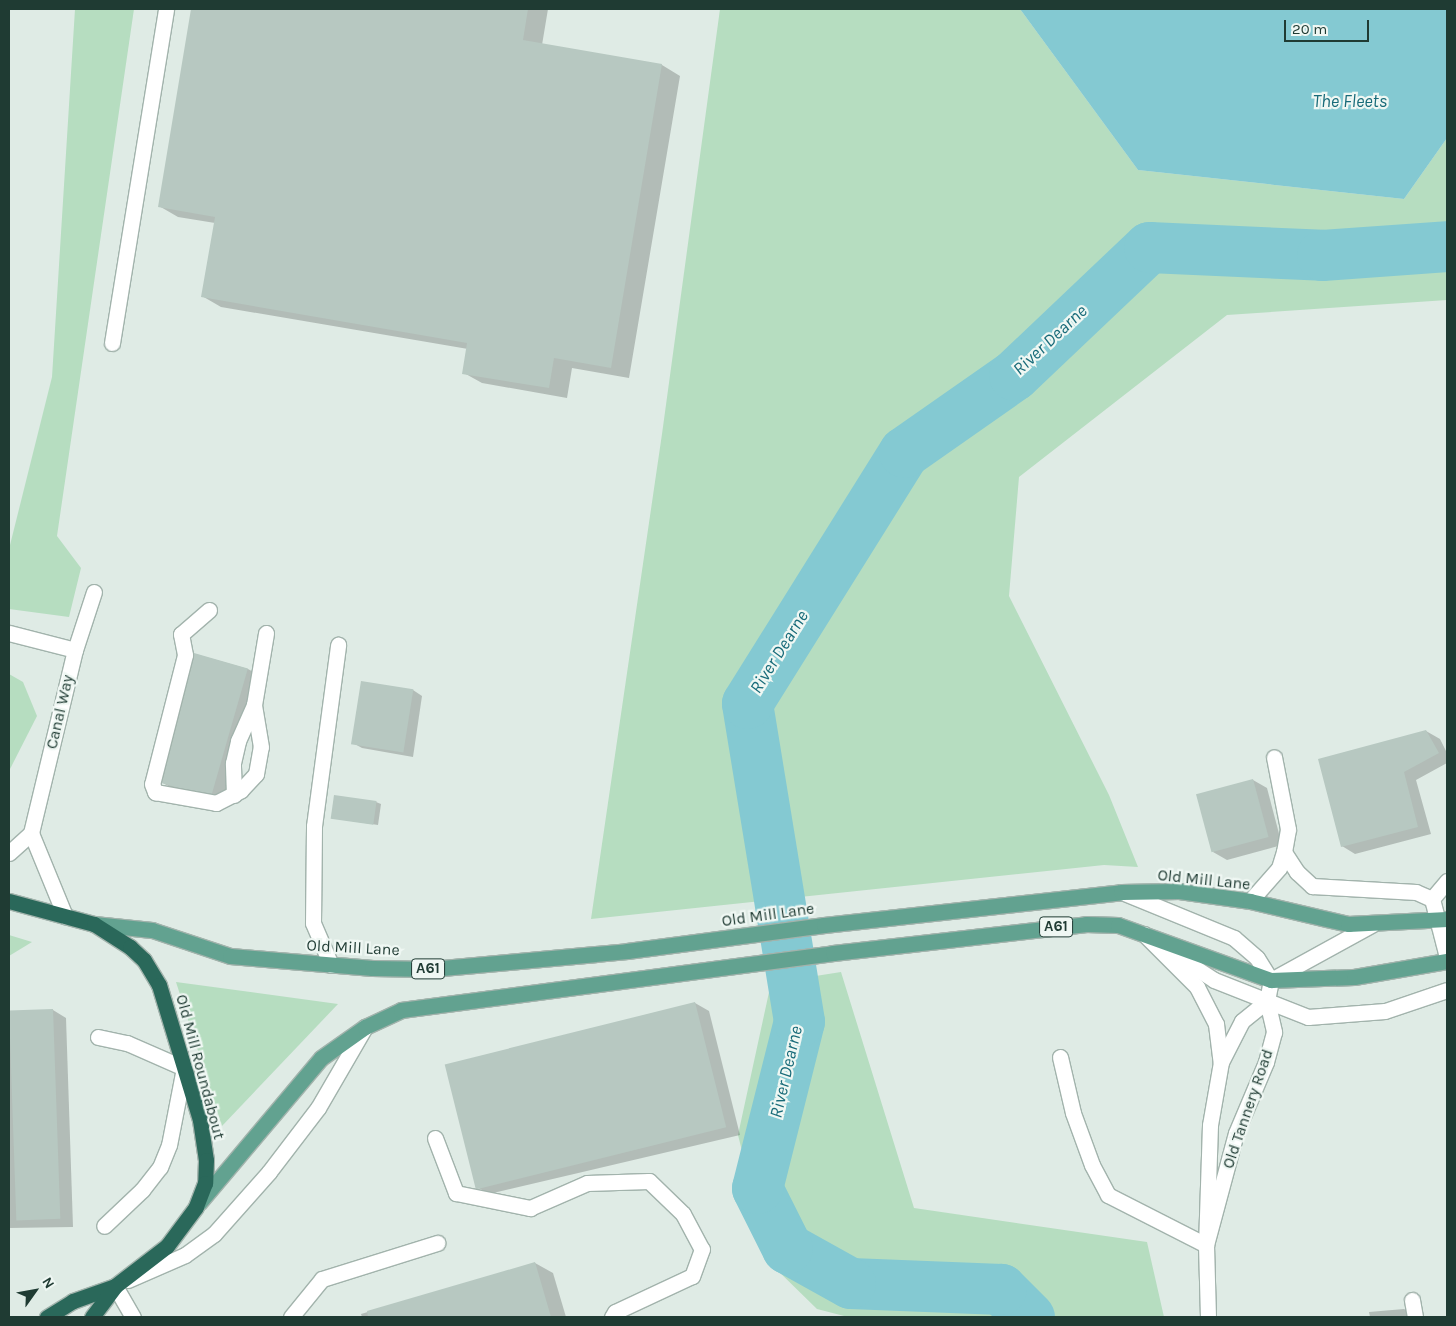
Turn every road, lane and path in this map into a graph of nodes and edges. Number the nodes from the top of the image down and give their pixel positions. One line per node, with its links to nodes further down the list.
1 (166, 9): 2 (street)
2 (112, 343)
3 (94, 592): 8 (street, Canal Way)
4 (209, 610): 11 (street)
5 (9, 633): 8 (street)
6 (266, 633): 9 (street)
7 (338, 645): 27 (street)
8 (75, 650): 12 (street, Canal Way)
9 (254, 705): 11 (street); 11 (street)
10 (1274, 757): 13 (street)
11 (234, 795)
12 (31, 833): 14 (street); 20 (street)
13 (1284, 852): 17 (street); 19 (street)
14 (9, 853)
15 (1447, 881): 17 (street)
16 (1121, 892): 19 (main road, Old Mill Lane / A61); 27 (main road, Old Mill Lane / A61); 28 (street)
17 (1432, 899): 21 (street)
18 (9, 901): 20 (highway, Old Mill Roundabout)
19 (1250, 901): 23 (main road, Old Mill Lane / A61)
20 (65, 916): 22 (highway, Old Mill Roundabout)
21 (1442, 920): 23 (main road, Old Mill Lane / A61); 25 (street)
22 (94, 924): 27 (main road, Old Mill Lane / A61); 35 (highway, Old Mill Roundabout)
23 (1373, 924): 28 (street)
24 (1144, 934): 28 (main road, A61); 30 (street); 31 (main road, A61); 34 (street, Old Tannery Road)
25 (1447, 957)
26 (1447, 961): 28 (main road, A61)
27 (331, 966)
28 (1271, 980): 30 (street, Old Tannery Road)
29 (1447, 990): 30 (street)
30 (1267, 1001): 34 (street, Old Tannery Road); 40 (street, Old Tannery Road)
31 (365, 1027): 37 (main road, A61); 41 (street)
32 (98, 1037): 35 (street)
33 (1060, 1057): 40 (street)
34 (1222, 1062): 40 (street, Old Tannery Road)
35 (184, 1068): 37 (highway, Old Mill Roundabout); 38 (street)
36 (435, 1138): 47 (street)
37 (196, 1207): 41 (highway, Old Mill Roundabout)
38 (104, 1226)
39 (436, 1243): 43 (street)
40 (1206, 1245): 48 (street, Old Tannery Road)
41 (115, 1286): 44 (highway, Old Mill Roundabout); 45 (highway); 46 (street)
42 (1412, 1300): 49 (street)
43 (299, 1314)
44 (47, 1317)
45 (92, 1317)
46 (133, 1317)
47 (612, 1317)
48 (1208, 1317)
49 (1414, 1317)

